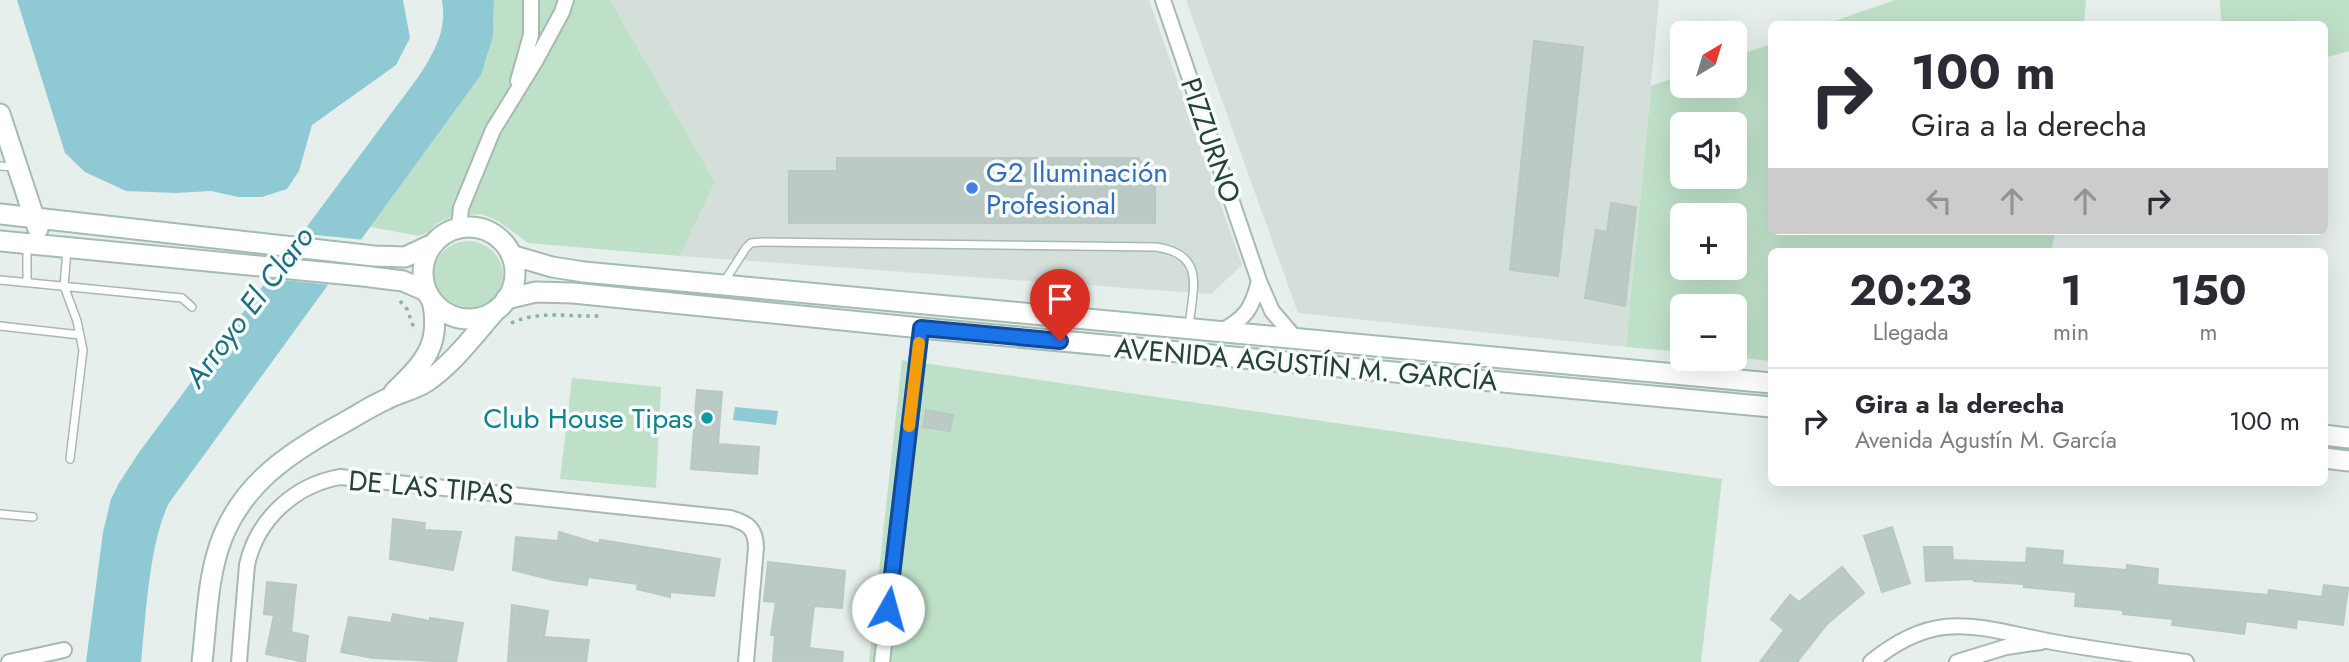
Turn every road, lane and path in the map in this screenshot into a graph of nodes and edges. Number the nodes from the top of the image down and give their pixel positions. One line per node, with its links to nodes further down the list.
1 (531, 0): 4 (street)
2 (566, 0): 4 (street)
3 (1163, 0): 16 (street, PIZZURNO)
4 (513, 98): 9 (street)
5 (0, 114): 6 (main road)
6 (9, 167): 8 (main road)
7 (0, 215): 8 (main road)
8 (36, 218): 11 (main road); 12 (main road)
9 (459, 228): 12 (main road); 14 (main road)
10 (0, 241): 11 (main road)
11 (34, 243): 13 (main road); 17 (lane)
12 (433, 244): 21 (main road)
13 (68, 246): 19 (lane); 21 (main road)
14 (511, 255): 18 (main road, AVENIDA AGUSTÍN M. GARCÍA); 22 (main road)
15 (0, 280): 17 (lane)
16 (1259, 281): 27 (street); 30 (street, PIZZURNO)
17 (27, 282): 19 (lane)
18 (722, 285): 26 (main road, AVENIDA AGUSTÍN M. GARCÍA); 26 (lane)
19 (64, 286): 23 (lane); 28 (lane)
20 (393, 295): 29 (path)
21 (429, 295): 22 (main road); 32 (main road)
22 (502, 304): 25 (main road, AVENIDA AGUSTÍN M. GARCÍA); 32 (main road)
23 (192, 307)
24 (0, 326): 28 (lane)
25 (921, 328): 33 (main road, AVENIDA AGUSTÍN M. GARCÍA); 48 (street)
26 (1189, 330): 27 (main road, AVENIDA AGUSTÍN M. GARCÍA)
27 (1217, 333): 30 (main road, AVENIDA AGUSTÍN M. GARCÍA)
28 (80, 335): 37 (lane)
29 (422, 338)
30 (1297, 340): 31 (main road, AVENIDA AGUSTÍN M. GARCÍA)
31 (1768, 383)
32 (388, 398): 45 (main road)
33 (1768, 407)
34 (2328, 435): 35 (main road)
35 (2349, 438)
36 (2328, 458): 38 (main road)
37 (70, 459)
38 (2349, 461)
39 (0, 514): 40 (lane)
40 (33, 517)
41 (2049, 641): 43 (street); 50 (street); 51 (street)
42 (64, 650): 44 (street)
43 (1886, 657): 49 (street)
44 (9, 662)
45 (202, 662)
46 (239, 662): 47 (street, DE LAS TIPAS)
47 (746, 662)
48 (882, 662)
49 (1871, 662)
50 (1957, 662)
51 (2186, 662)

